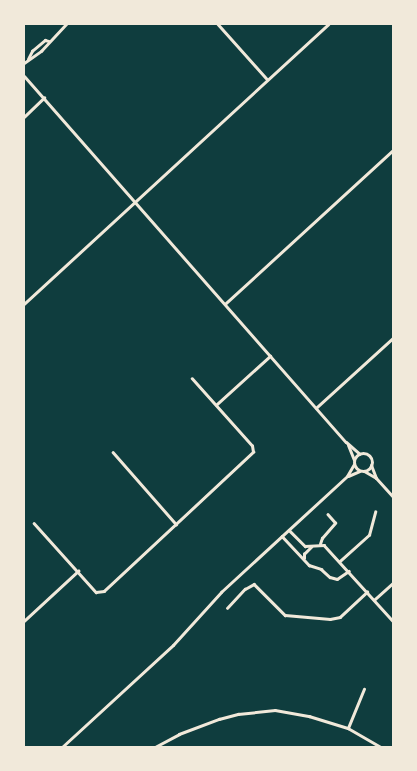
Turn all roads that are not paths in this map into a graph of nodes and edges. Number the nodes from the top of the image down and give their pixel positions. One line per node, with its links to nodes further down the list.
1 (66, 24): 4 (street)
2 (218, 24): 8 (street)
3 (328, 24): 8 (street)
4 (49, 41): 5 (street); 5 (street)
5 (27, 60): 6 (street)
6 (24, 63)
7 (24, 76): 9 (street)
8 (267, 79): 12 (street)
9 (44, 98): 10 (street); 12 (street)
10 (24, 117)
11 (393, 150): 14 (street)
12 (135, 202): 13 (street); 14 (street)
13 (24, 304)
14 (225, 304): 16 (street)
15 (393, 338): 19 (street)
16 (270, 356): 18 (street); 19 (street)
17 (192, 379): 18 (street)
18 (216, 405): 32 (street)
19 (316, 408): 20 (street)
20 (346, 442): 22 (street); 23 (street)
21 (112, 452): 32 (street)
22 (360, 454): 23 (street); 24 (street)
23 (354, 463): 25 (street); 26 (street)
24 (371, 465): 25 (street); 27 (street)
25 (363, 471): 26 (street); 27 (street)
26 (347, 476): 33 (street)
27 (376, 478): 28 (street)
28 (393, 497)
29 (375, 512): 38 (street)
30 (328, 514): 35 (street)
31 (34, 523): 39 (street)
32 (176, 524): 39 (street)
33 (289, 530): 34 (street); 36 (street)
34 (282, 536): 37 (street); 49 (street)
35 (320, 544): 36 (street); 38 (street)
36 (313, 546): 37 (street)
37 (304, 559): 40 (street)
38 (340, 561): 40 (street)
39 (78, 571): 45 (street)
40 (348, 571): 42 (street)
41 (393, 583): 43 (street)
42 (367, 592): 43 (street); 44 (street)
43 (374, 600): 46 (street)
44 (227, 608)
45 (24, 621)
46 (393, 621)
47 (364, 689): 48 (street)
48 (348, 728): 50 (street); 51 (street)
49 (62, 747)
50 (155, 747)
51 (381, 747)

